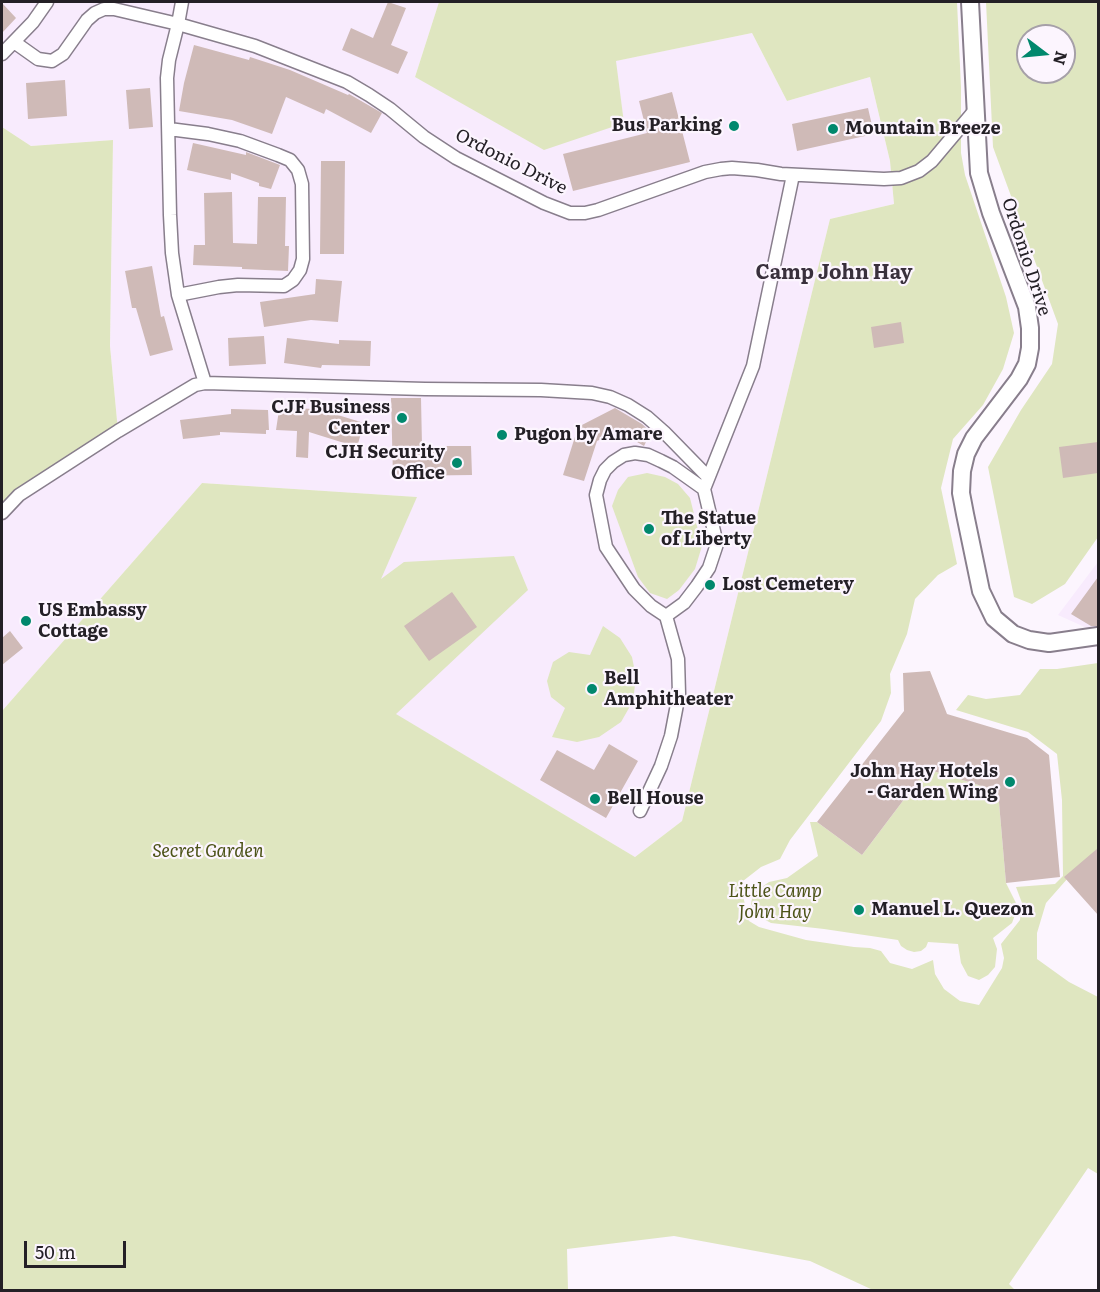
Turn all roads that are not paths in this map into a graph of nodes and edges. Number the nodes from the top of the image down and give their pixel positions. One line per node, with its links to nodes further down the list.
1 (47, 2): 5 (street)
2 (182, 2): 4 (street)
3 (970, 2): 7 (street, Ordonio Drive)
4 (178, 24): 5 (street, Ordonio Drive); 8 (street); 11 (street, Ordonio Drive)
5 (14, 42): 6 (street)
6 (2, 54)
7 (975, 110): 9 (street, Ordonio Drive); 10 (street, Ordonio Drive)
8 (169, 129): 12 (street); 12 (street)
9 (976, 132): 10 (street, Ordonio Drive); 17 (street, Ordonio Drive)
10 (945, 145): 11 (street, Ordonio Drive)
11 (793, 175): 14 (street)
12 (178, 295): 13 (street)
13 (206, 383): 14 (street); 15 (street)
14 (706, 483): 16 (street); 16 (street)
15 (2, 513)
16 (666, 616): 18 (street)
17 (1098, 636)
18 (640, 811)

